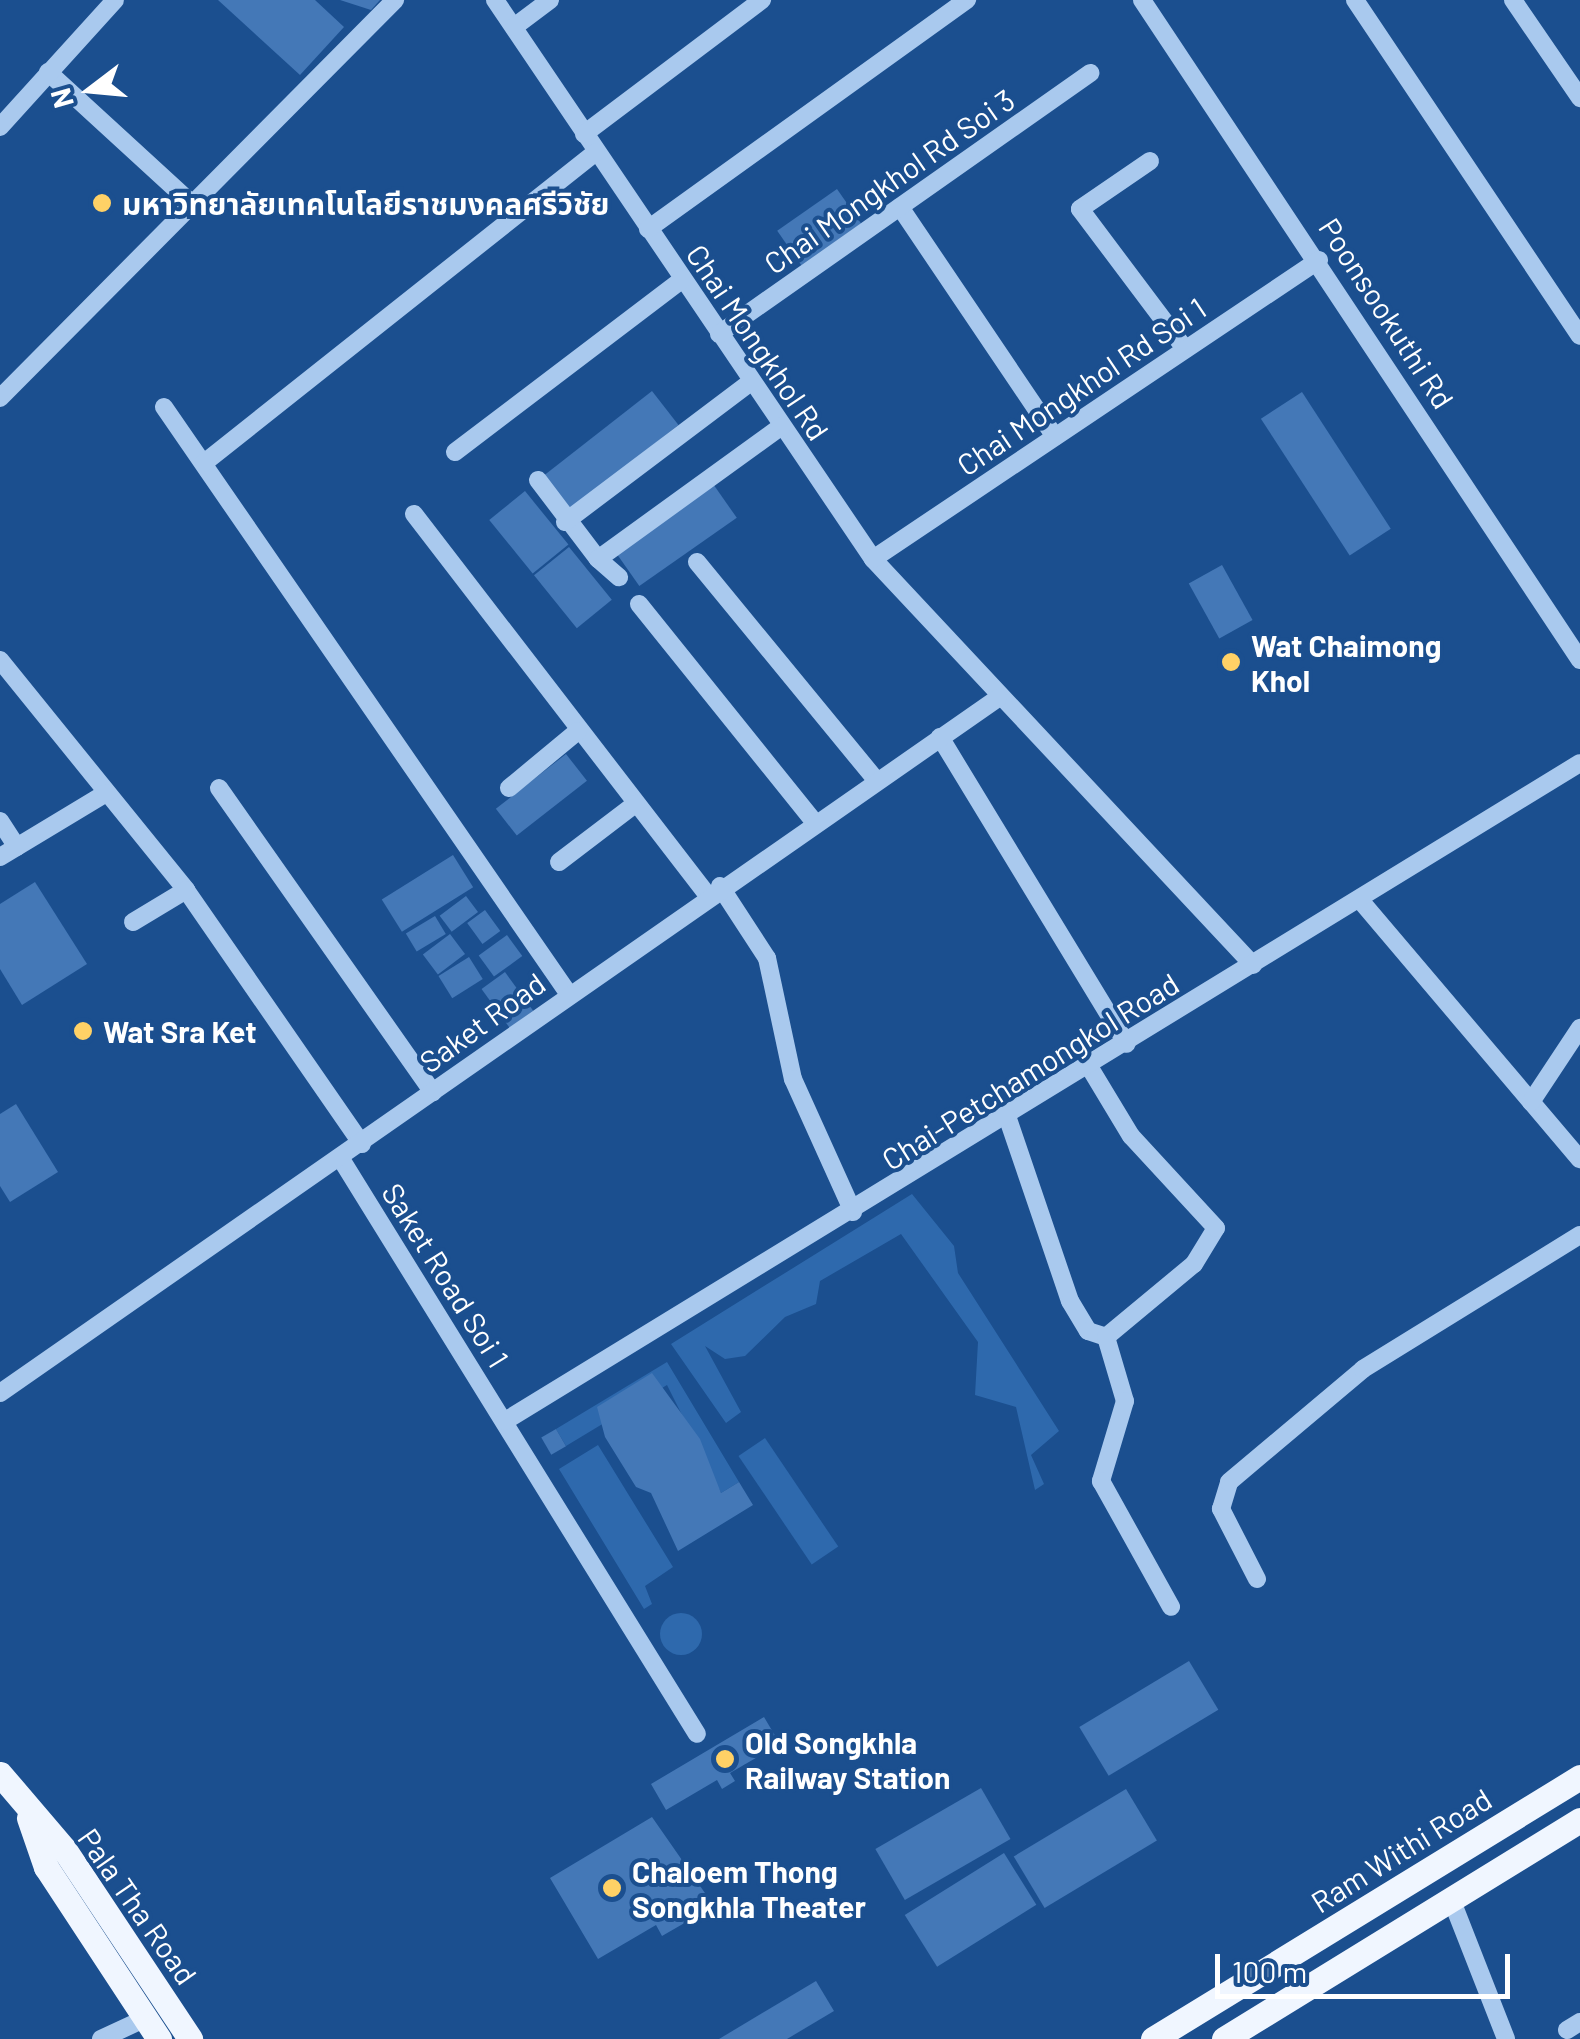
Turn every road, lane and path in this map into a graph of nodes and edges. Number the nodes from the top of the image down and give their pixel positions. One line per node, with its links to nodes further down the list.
1 (115, 0): 11 (street)
2 (394, 0): 18 (street)
3 (495, 0): 10 (street, Chai Mongkhol Rd)
4 (550, 0): 10 (street)
5 (762, 0): 15 (street)
6 (967, 0): 20 (street)
7 (1142, 0): 21 (street, Poonsookuthi Rd)
8 (1355, 0): 24 (street)
9 (1513, 0): 13 (street)
10 (514, 27): 15 (street, Chai Mongkhol Rd)
11 (48, 72): 14 (street); 18 (street)
12 (1090, 73): 19 (street, Chai Mongkhol Rd Soi 3)
13 (1580, 98)
14 (0, 127)
15 (584, 134): 16 (street, Chai Mongkhol Rd)
16 (596, 152): 20 (street, Chai Mongkhol Rd); 32 (street)
17 (1150, 161): 25 (street)
18 (192, 204): 27 (street)
19 (900, 207): 23 (street, Chai Mongkhol Rd Soi 3); 30 (street)
20 (648, 230): 22 (street, Chai Mongkhol Rd)
21 (1319, 260): 25 (street, Chai Mongkhol Rd Soi 1); 42 (street, Poonsookuthi Rd)
22 (682, 280): 23 (street, Chai Mongkhol Rd); 31 (street)
23 (719, 334): 26 (street, Chai Mongkhol Rd)
24 (1580, 336)
25 (1185, 349): 30 (street, Chai Mongkhol Rd Soi 1)
26 (752, 382): 29 (street, Chai Mongkhol Rd); 35 (street)
27 (0, 398)
28 (164, 407): 32 (street)
29 (782, 426): 36 (street); 37 (street, Chai Mongkhol Rd)
30 (1054, 437): 37 (street, Chai Mongkhol Rd Soi 1)
31 (455, 452)
32 (204, 463): 62 (street)
33 (538, 480): 35 (street)
34 (414, 514): 44 (street)
35 (564, 522): 36 (street)
36 (598, 559): 39 (street)
37 (873, 559): 43 (street, Chai Mongkhol Rd)
38 (697, 562): 47 (street)
39 (619, 576)
40 (639, 604): 53 (street)
41 (0, 660): 50 (street)
42 (1580, 660)
43 (998, 698): 45 (street, Saket Road); 61 (street, Chai Mongkhol Rd)
44 (578, 732): 49 (street); 51 (street)
45 (940, 737): 47 (street, Saket Road); 64 (street)
46 (1580, 763): 59 (street, Chai-Petchamongkol Road)
47 (876, 780): 53 (street, Saket Road)
48 (219, 788): 66 (street)
49 (509, 788)
50 (106, 792): 54 (street); 57 (street)
51 (635, 804): 56 (street); 58 (street)
52 (0, 821): 54 (street)
53 (814, 822): 58 (street, Saket Road)
54 (17, 847): 55 (street)
55 (0, 857)
56 (560, 862)
57 (186, 890): 60 (street); 69 (street)
58 (713, 890): 62 (street, Saket Road); 72 (street)
59 (1360, 900): 61 (street, Chai-Petchamongkol Road); 67 (street)
60 (133, 922)
61 (1252, 965): 64 (street, Chai-Petchamongkol Road)
62 (568, 992): 66 (street, Saket Road)
63 (1580, 1028): 67 (street)
64 (1128, 1044): 65 (street, Chai-Petchamongkol Road)
65 (1090, 1068): 68 (street, Chai-Petchamongkol Road); 74 (street)
66 (432, 1092): 69 (street, Saket Road)
67 (1531, 1102): 70 (street)
68 (1008, 1119): 72 (street, Chai-Petchamongkol Road); 74 (street)
69 (362, 1144): 71 (street, Saket Road)
70 (1580, 1158)
71 (341, 1159): 75 (street, Saket Road); 76 (street, Saket Road Soi 1)
72 (854, 1212): 76 (street, Chai-Petchamongkol Road)
73 (1580, 1235): 77 (street)
74 (1106, 1337): 78 (street)
75 (0, 1393)
76 (505, 1421): 79 (street, Saket Road Soi 1)
77 (1257, 1579)
78 (1171, 1606)
79 (697, 1734)
80 (0, 1774): 82 (main road, Pala Tha Road)
81 (1580, 1776): 88 (main road, Ram Withi Road)
82 (28, 1814): 85 (main road, Pala Tha Road); 87 (main road, Pala Tha Road)
83 (1580, 1820): 84 (main road)
84 (1452, 1901): 89 (main road); 90 (street)
85 (153, 2029): 86 (street)
86 (101, 2039)
87 (190, 2039)
88 (1152, 2039)
89 (1224, 2039)
90 (1506, 2039)

